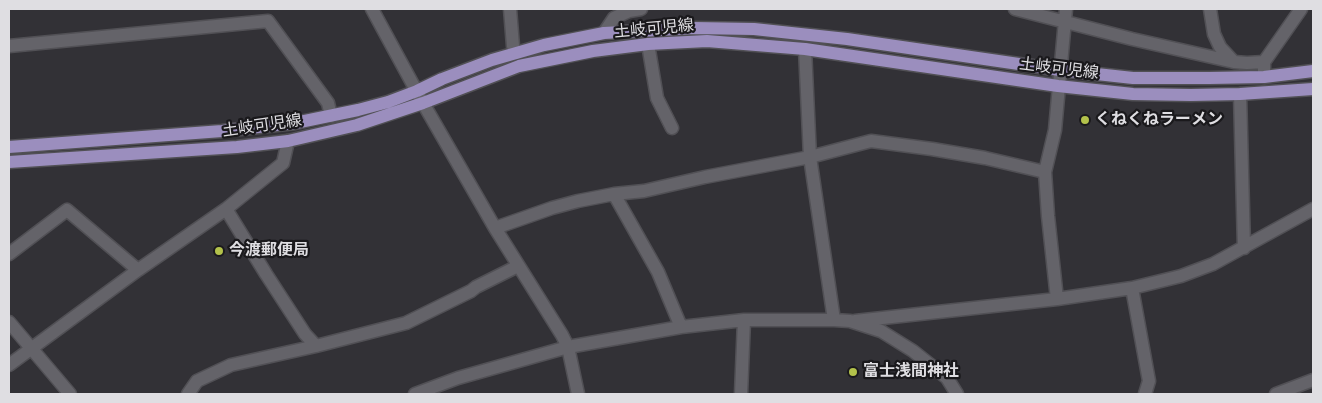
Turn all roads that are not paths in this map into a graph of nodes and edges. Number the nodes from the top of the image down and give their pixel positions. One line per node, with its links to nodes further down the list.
1 (372, 9): 20 (street)
2 (510, 9): 12 (street)
3 (636, 9): 8 (street)
4 (1015, 9): 7 (street)
5 (1210, 9): 13 (street)
6 (1301, 9): 14 (street)
7 (1065, 15): 13 (street); 15 (street)
8 (604, 33): 12 (main road, 土岐可児線); 15 (main road, 土岐可児線)
9 (648, 44): 11 (main road, 土岐可児線); 22 (main road, 土岐可児線); 24 (street)
10 (9, 46): 23 (street)
11 (805, 49): 18 (main road, 土岐可児線); 27 (street)
12 (516, 53): 20 (main road, 土岐可児線)
13 (1234, 62): 14 (street)
14 (1264, 62): 17 (street)
15 (1060, 70): 17 (main road, 土岐可児線); 18 (street)
16 (1313, 72): 17 (main road, 土岐可児線)
17 (1264, 77)
18 (1058, 86): 21 (main road, 土岐可児線); 29 (street)
19 (1313, 88): 21 (main road, 土岐可児線)
20 (417, 91): 22 (street); 23 (main road, 土岐可児線)
21 (1240, 94): 34 (street)
22 (423, 103): 25 (main road, 土岐可児線); 33 (street)
23 (331, 116): 26 (main road, 土岐可児線)
24 (672, 128)
25 (288, 141): 28 (main road, 土岐可児線); 32 (street)
26 (9, 148)
27 (810, 157): 29 (street); 30 (street); 41 (street)
28 (9, 162)
29 (1045, 172): 39 (street)
30 (614, 194): 33 (street); 44 (street)
31 (1313, 209): 34 (street)
32 (226, 210): 37 (street); 45 (street)
33 (495, 228): 36 (street)
34 (1244, 248): 38 (street)
35 (9, 254): 37 (street)
36 (518, 266): 45 (street); 46 (street)
37 (138, 270): 47 (street)
38 (1132, 288): 39 (street); 56 (street)
39 (1057, 299): 42 (street)
40 (744, 320): 41 (street); 44 (street); 54 (street)
41 (834, 320): 42 (street)
42 (850, 321): 55 (street)
43 (9, 322): 47 (street)
44 (681, 326): 46 (street)
45 (316, 346): 51 (street)
46 (568, 347): 52 (street); 53 (street)
47 (31, 349): 48 (street); 50 (street)
48 (9, 365)
49 (1313, 380): 57 (street)
50 (70, 394)
51 (188, 394)
52 (415, 394)
53 (578, 394)
54 (741, 394)
55 (957, 394)
56 (1145, 394)
57 (1276, 394)

